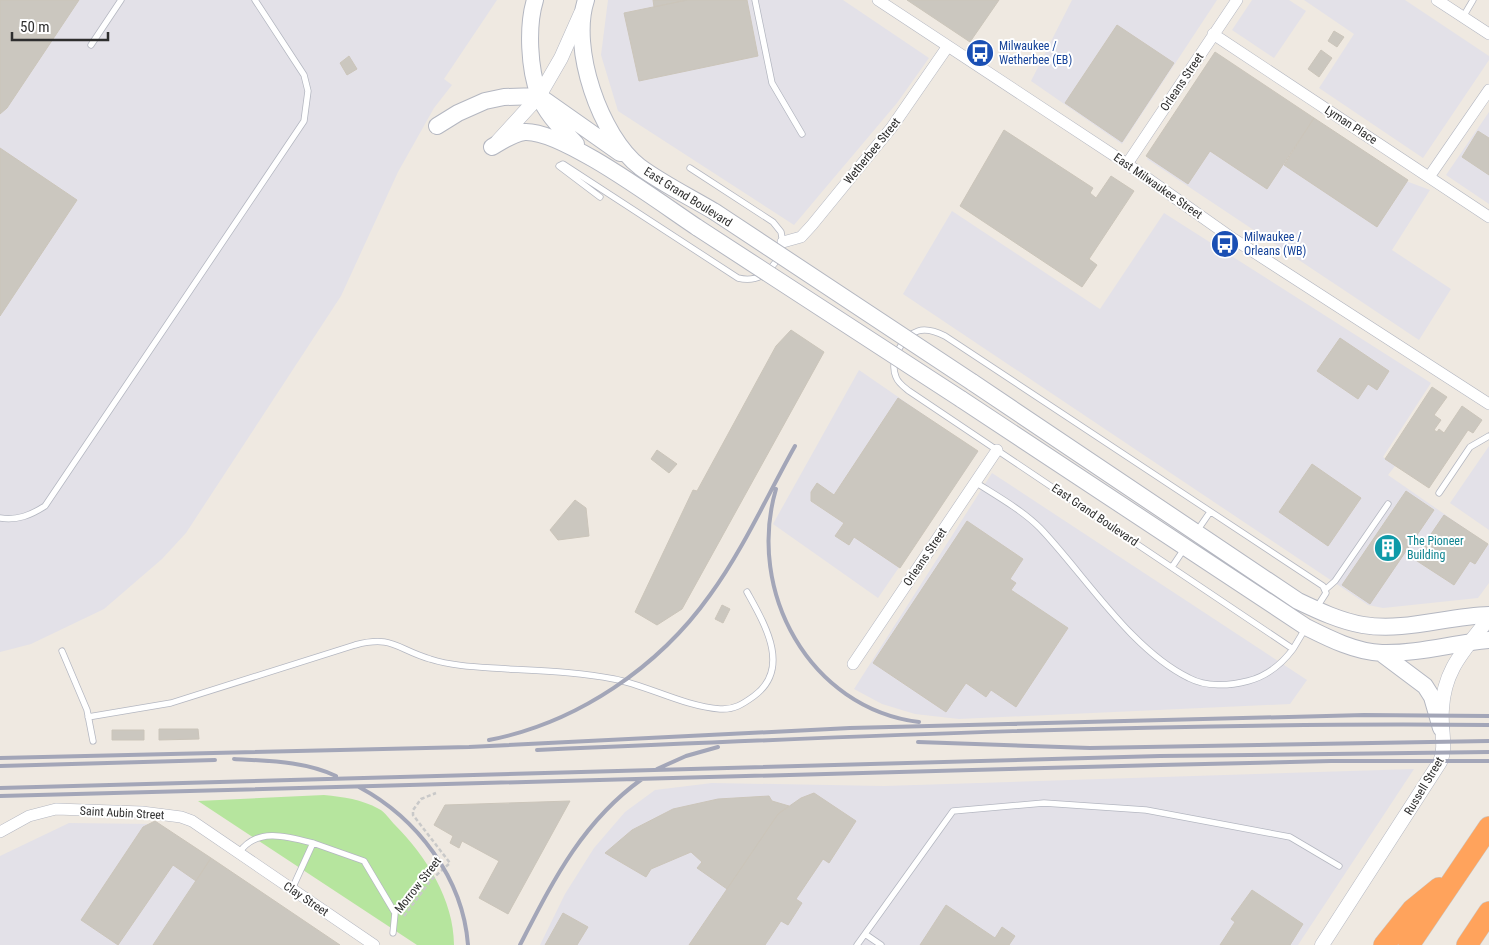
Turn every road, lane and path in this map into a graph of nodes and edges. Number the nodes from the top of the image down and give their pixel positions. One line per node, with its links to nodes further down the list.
1 (121, 0): 13 (lane)
2 (255, 0): 35 (lane)
3 (535, 0): 16 (main road)
4 (755, 0): 18 (lane)
5 (878, 0): 14 (street, East Milwaukee Street)
6 (1237, 0): 11 (street, Orleans Street)
7 (1437, 0): 10 (street)
8 (1474, 0): 10 (lane)
9 (584, 6): 16 (street); 22 (main road, East Grand Boulevard)
10 (1463, 17): 12 (street)
11 (1213, 34): 21 (street, Orleans Street); 24 (street, Lyman Place)
12 (1489, 34)
13 (91, 46)
14 (948, 46): 21 (street, East Milwaukee Street); 27 (street, Wetherbee Street)
15 (1489, 90): 24 (street)
16 (539, 96): 17 (main road); 19 (street); 20 (main road); 22 (main road)
17 (437, 126)
18 (802, 134)
19 (492, 147): 20 (main road)
20 (601, 164): 37 (main road, East Grand Boulevard, bridge)
21 (1127, 164): 28 (street, East Milwaukee Street)
22 (639, 166): 36 (main road, East Grand Boulevard, bridge)
23 (690, 168): 27 (lane, East Grand Boulevard)
24 (1429, 177): 26 (street, Lyman Place)
25 (600, 197): 27 (lane)
26 (1489, 217)
27 (783, 242)
28 (1489, 404)
29 (1489, 436): 32 (lane)
30 (997, 450): 31 (street, Orleans Street); 34 (lane, East Grand Boulevard); 38 (lane, East Grand Boulevard)
31 (975, 482): 46 (lane); 49 (street, Orleans Street)
32 (1439, 493)
33 (1388, 504): 39 (lane)
34 (1210, 512): 36 (lane); 39 (lane, East Grand Boulevard)
35 (0, 518)
36 (1197, 531): 37 (main road); 41 (main road, East Grand Boulevard)
37 (1185, 547): 38 (lane); 43 (main road, East Grand Boulevard)
38 (1172, 567): 46 (lane, East Grand Boulevard)
39 (1326, 589): 41 (lane)
40 (747, 592): 50 (lane)
41 (1316, 609): 42 (main road, East Grand Boulevard); 43 (main road)
42 (1489, 616): 45 (street, Russell Street)
43 (1306, 627): 46 (lane); 48 (main road, East Grand Boulevard)
44 (1489, 640): 45 (main road, East Grand Boulevard)
45 (1471, 642): 48 (main road, East Grand Boulevard); 51 (street, Russell Street)
46 (1292, 649)
47 (62, 651): 50 (lane)
48 (1381, 653): 51 (main road)
49 (853, 664)
50 (88, 717): 52 (lane)
51 (1441, 728): 67 (street, Russell Street)
52 (93, 741)
53 (436, 794): 62 (path, Morrow Street)
54 (1489, 827): 59 (highway)
55 (0, 832): 57 (street, Saint Aubin Street)
56 (313, 843): 57 (lane); 60 (lane); 62 (lane)
57 (239, 853): 60 (street, Clay Street)
58 (1339, 866): 63 (lane)
59 (1456, 874): 68 (highway); 69 (highway)
60 (291, 890): 64 (street, Clay Street)
61 (1489, 912): 70 (highway)
62 (393, 933)
63 (865, 934): 65 (lane); 66 (lane)
64 (374, 945)
65 (858, 945)
66 (881, 945)
67 (1322, 945)
68 (1384, 945)
69 (1409, 945)
70 (1468, 945)

